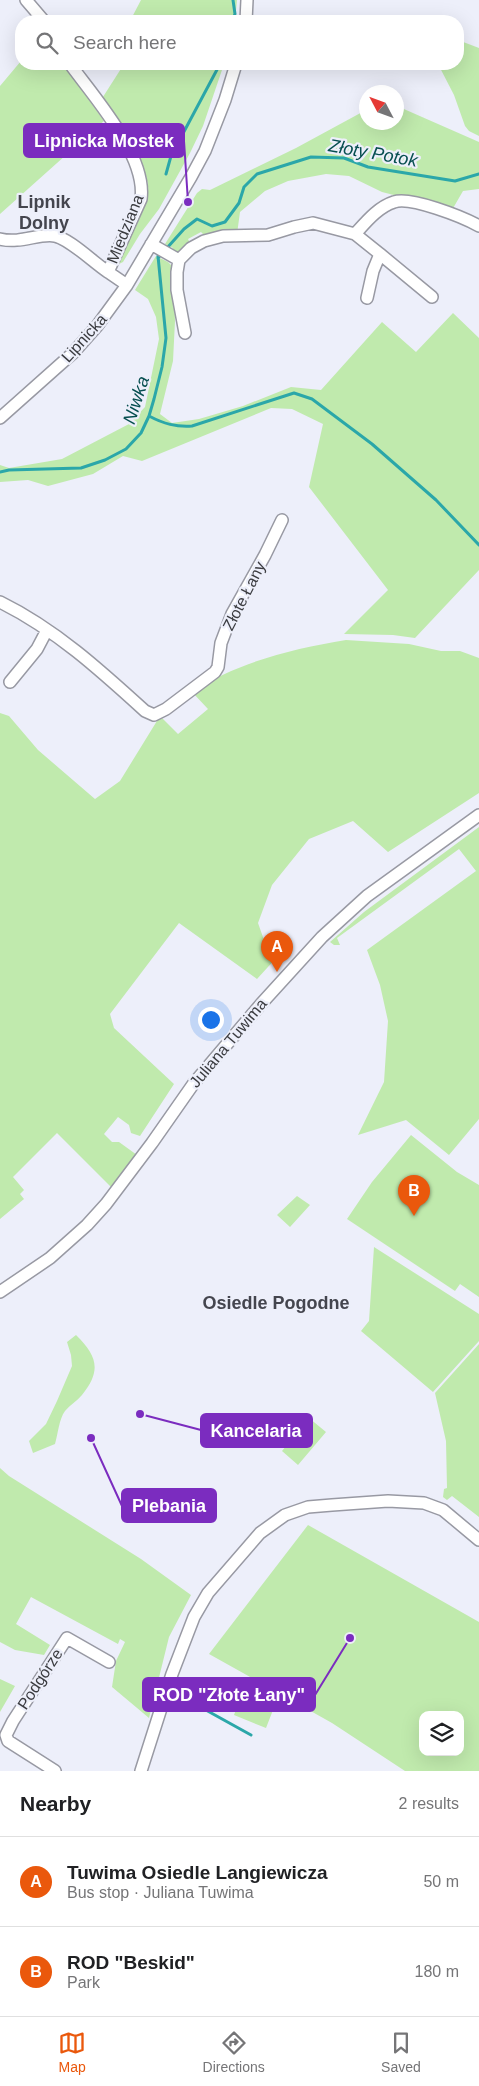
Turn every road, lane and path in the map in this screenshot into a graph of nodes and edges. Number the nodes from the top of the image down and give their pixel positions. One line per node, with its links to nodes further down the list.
1 (26, 0): 3 (street)
2 (247, 0): 4 (street)
3 (39, 15)
4 (246, 15)
5 (74, 70): 13 (street, Miedziana)
6 (234, 70): 10 (street, Lipnicka)
7 (479, 226): 8 (street)
8 (355, 234): 11 (street); 12 (street)
9 (0, 239): 13 (street)
10 (155, 247): 12 (street); 14 (street, Lipnicka)
11 (380, 254): 15 (street); 16 (street)
12 (176, 258): 17 (street)
13 (108, 272): 14 (street, Miedziana)
14 (127, 285): 18 (street, Lipnicka)
15 (432, 297)
16 (367, 298)
17 (185, 333)
18 (0, 418)
19 (282, 520): 21 (street, Złote Łany)
20 (0, 602): 21 (street, Złote Łany)
21 (47, 630): 22 (street)
22 (10, 682)
23 (479, 815): 24 (street, Juliana Tuwima)
24 (0, 1292)
25 (479, 1540): 28 (street)
26 (109, 1662): 27 (street, Podgórze)
27 (55, 1771)
28 (141, 1771)

